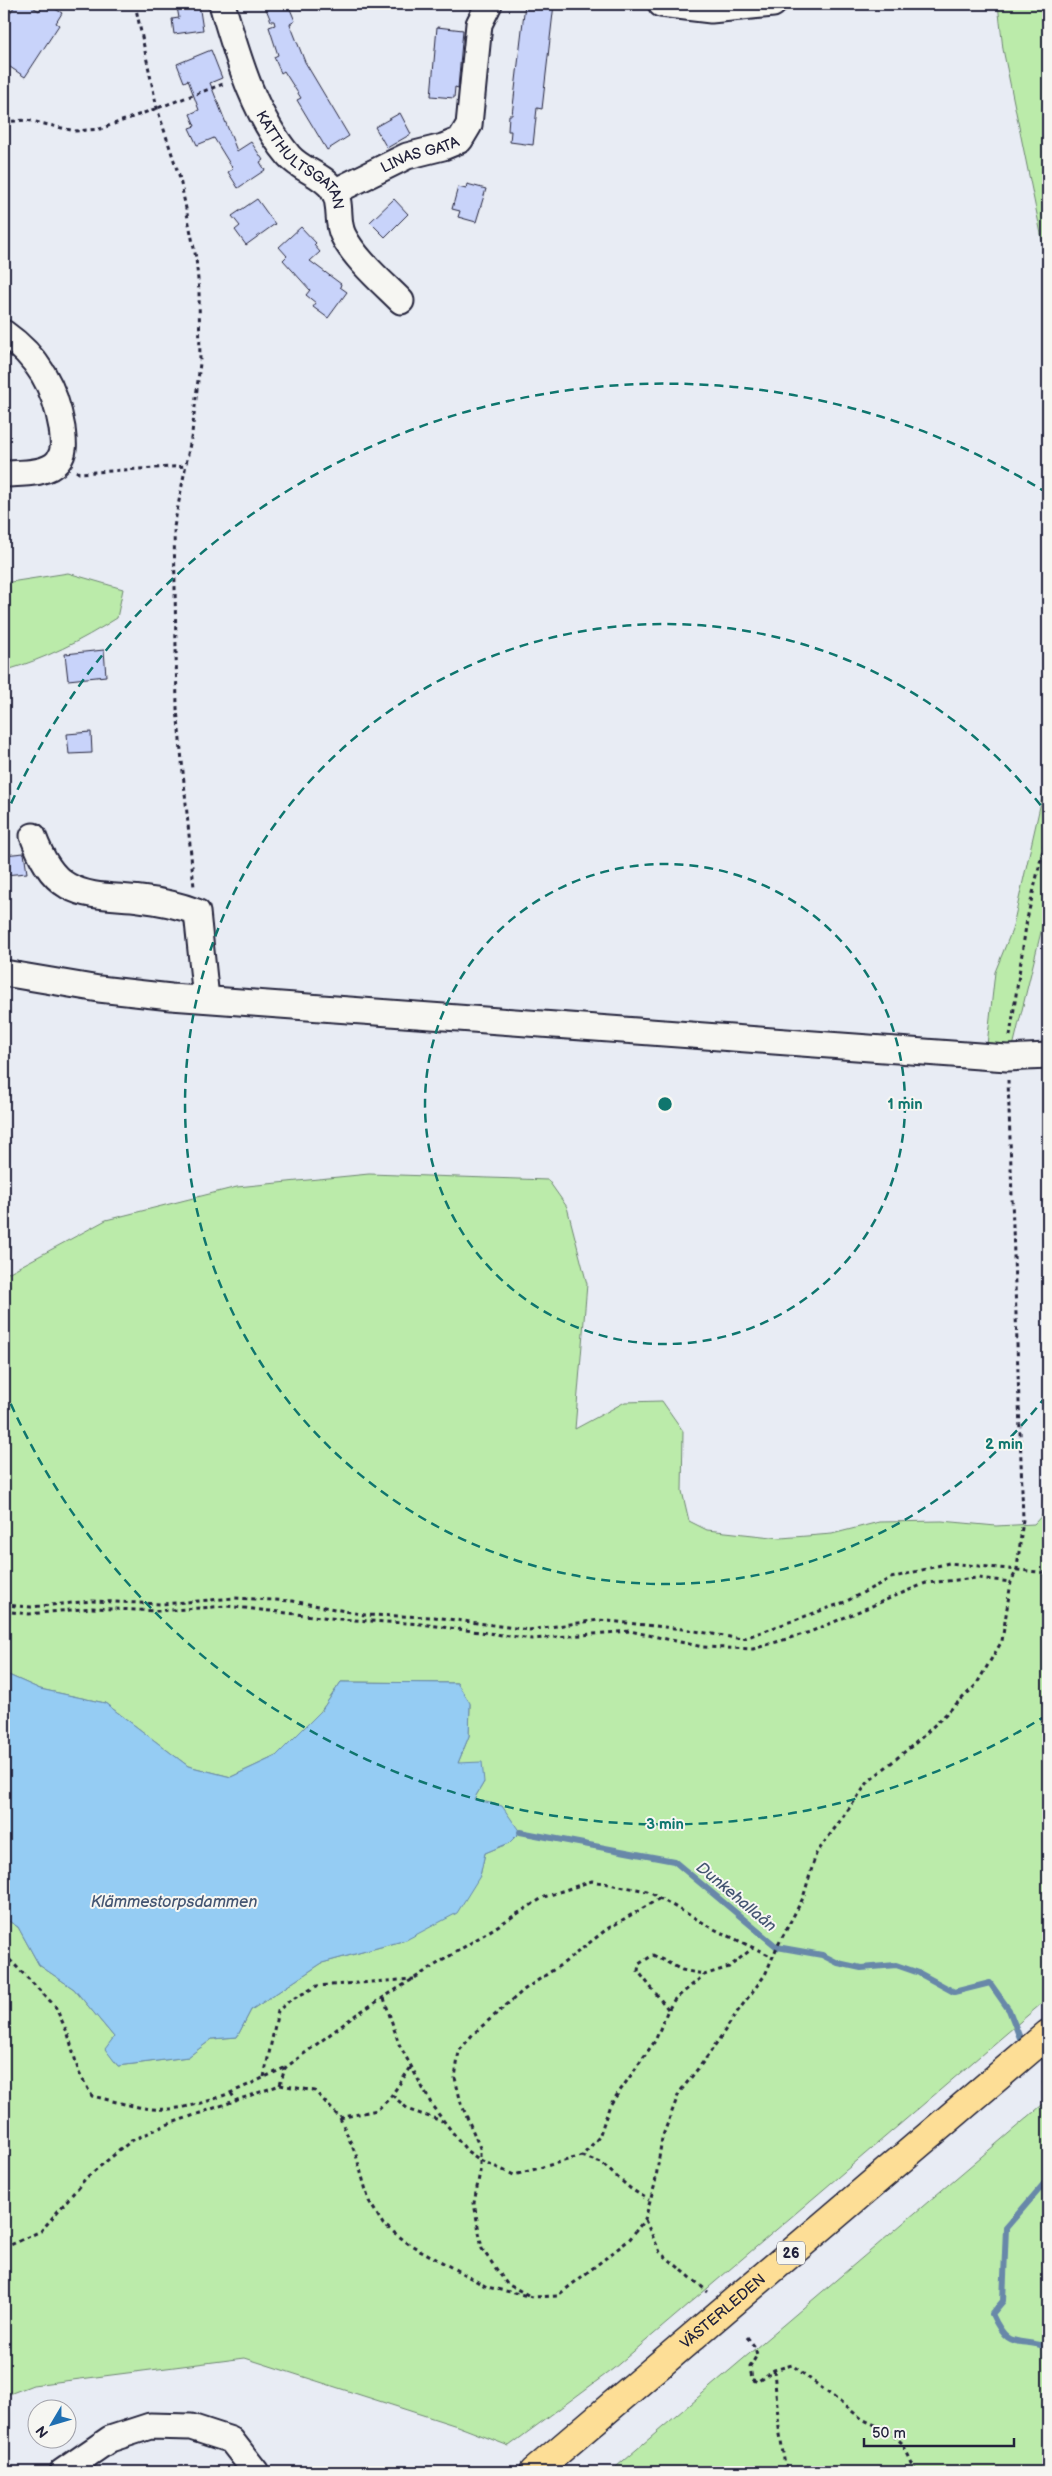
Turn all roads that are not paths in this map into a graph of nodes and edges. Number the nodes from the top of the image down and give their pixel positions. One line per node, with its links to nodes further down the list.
1 (222, 4): 6 (street, KATTHULTSGATAN)
2 (489, 4): 6 (street, LINAS GATA)
3 (661, 4): 5 (street)
4 (773, 4): 5 (street)
5 (731, 6)
6 (334, 192): 7 (street, KATTHULTSGATAN)
7 (401, 301)
8 (4, 333): 9 (street)
9 (4, 474)
10 (33, 836): 12 (street)
11 (4, 973): 12 (street)
12 (206, 999): 13 (street)
13 (1048, 1056)
14 (1048, 2034): 18 (highway, VÄSTERLEDEN / 26)
15 (1048, 2052): 19 (highway, VÄSTERLEDEN / 26)
16 (62, 2472): 17 (street)
17 (256, 2472)
18 (534, 2472)
19 (558, 2472)

